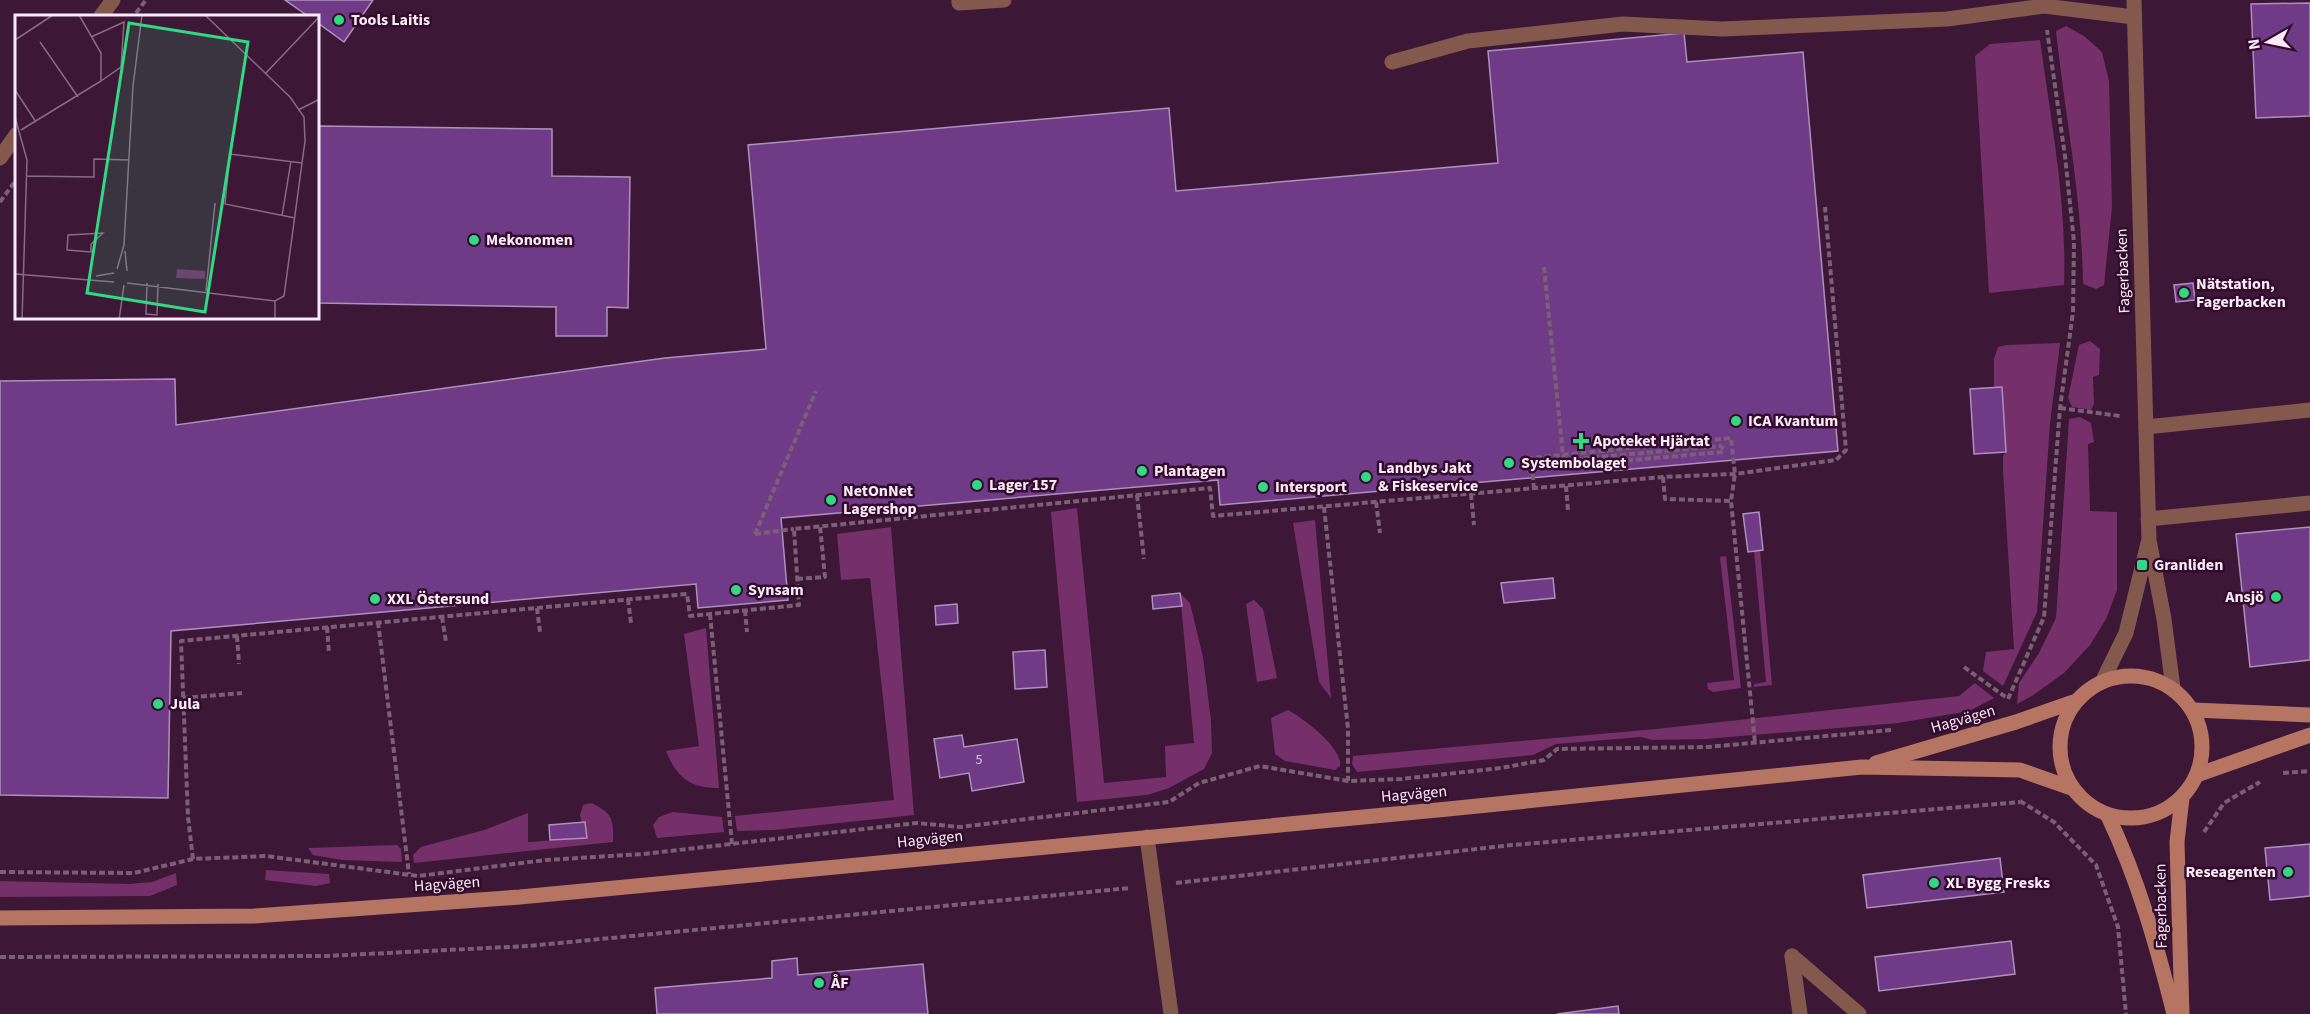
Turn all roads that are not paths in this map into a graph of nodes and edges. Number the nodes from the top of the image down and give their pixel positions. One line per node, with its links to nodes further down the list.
1 (113, 0): 5 (street)
2 (959, 0): 3 (street)
3 (1004, 0)
4 (2134, 0): 6 (street, Fagerbacken)
5 (102, 15)
6 (2134, 16): 7 (street); 11 (street, Fagerbacken)
7 (1392, 62)
8 (15, 136): 9 (street)
9 (0, 158)
10 (2310, 410): 11 (street)
11 (2146, 427): 13 (street, Fagerbacken)
12 (2310, 503): 13 (street)
13 (2148, 519): 14 (street, Fagerbacken)
14 (2149, 540): 15 (street, Fagerbacken); 16 (street, Fagerbacken)
15 (2103, 680): 16 (street); 17 (street)
16 (2173, 688): 18 (street)
17 (2073, 702): 21 (street, Hagvägen); 23 (street)
18 (2193, 710): 19 (street); 22 (street)
19 (2310, 716)
20 (2310, 735): 22 (street)
21 (1862, 767): 23 (street, Hagvägen); 26 (street, Hagvägen)
22 (2197, 775): 24 (street)
23 (2071, 788): 25 (street)
24 (2182, 798): 25 (street); 32 (street, Fagerbacken)
25 (2108, 816): 31 (street, Fagerbacken)
26 (1147, 837): 27 (street, Hagvägen); 28 (street)
27 (0, 918)
28 (1171, 1014)
29 (1800, 1014): 30 (street)
30 (1859, 1014)
31 (2174, 1014)
32 (2182, 1014)

